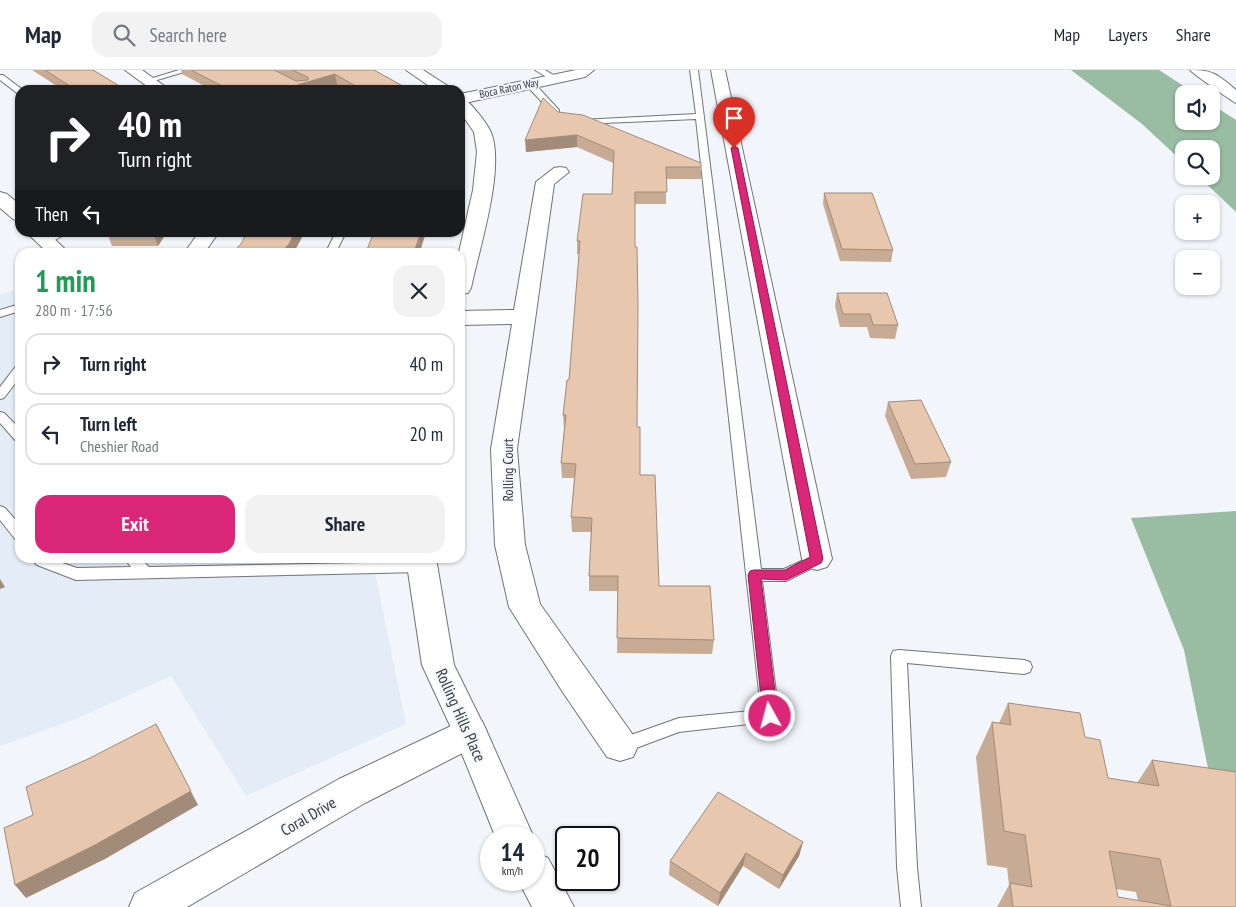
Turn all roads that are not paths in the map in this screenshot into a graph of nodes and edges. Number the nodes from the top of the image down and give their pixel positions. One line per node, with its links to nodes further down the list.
1 (132, 70): 11 (street)
2 (188, 70): 11 (lane)
3 (413, 70): 14 (street)
4 (539, 70): 10 (lane)
5 (586, 70): 10 (street, Boca Raton Way)
6 (694, 70): 19 (lane)
7 (718, 70): 38 (street)
8 (1197, 70): 16 (street)
9 (0, 77): 15 (lane)
10 (556, 79): 12 (street, Boca Raton Way)
11 (147, 81): 13 (street)
12 (530, 84): 17 (street, Boca Raton Way); 20 (lane)
13 (154, 85)
14 (438, 85)
15 (15, 88)
16 (1233, 94)
17 (465, 98)
18 (465, 108): 27 (street)
19 (700, 116): 21 (lane); 44 (lane)
20 (562, 120)
21 (574, 123)
22 (560, 172): 30 (street, Rolling Court)
23 (0, 198): 24 (street)
24 (15, 211)
25 (206, 237): 26 (street)
26 (198, 248)
27 (465, 266)
28 (15, 309): 29 (lane)
29 (0, 314)
30 (525, 317): 31 (street); 47 (street, Rolling Court)
31 (465, 318)
32 (15, 376): 33 (lane)
33 (0, 395)
34 (0, 416): 35 (lane)
35 (15, 432)
36 (0, 511): 37 (lane)
37 (15, 529)
38 (817, 559): 44 (lane)
39 (45, 563): 43 (lane)
40 (136, 563): 43 (lane)
41 (396, 563): 43 (lane)
42 (421, 563): 46 (street, Rolling Hills Place)
43 (146, 573)
44 (754, 575): 47 (lane)
45 (1024, 667): 52 (lane)
46 (470, 732): 48 (street, Rolling Hills Place); 50 (street, Coral Drive)
47 (620, 746)
48 (511, 826)
49 (545, 890): 51 (street)
50 (149, 907)
51 (554, 907)
52 (911, 907)

